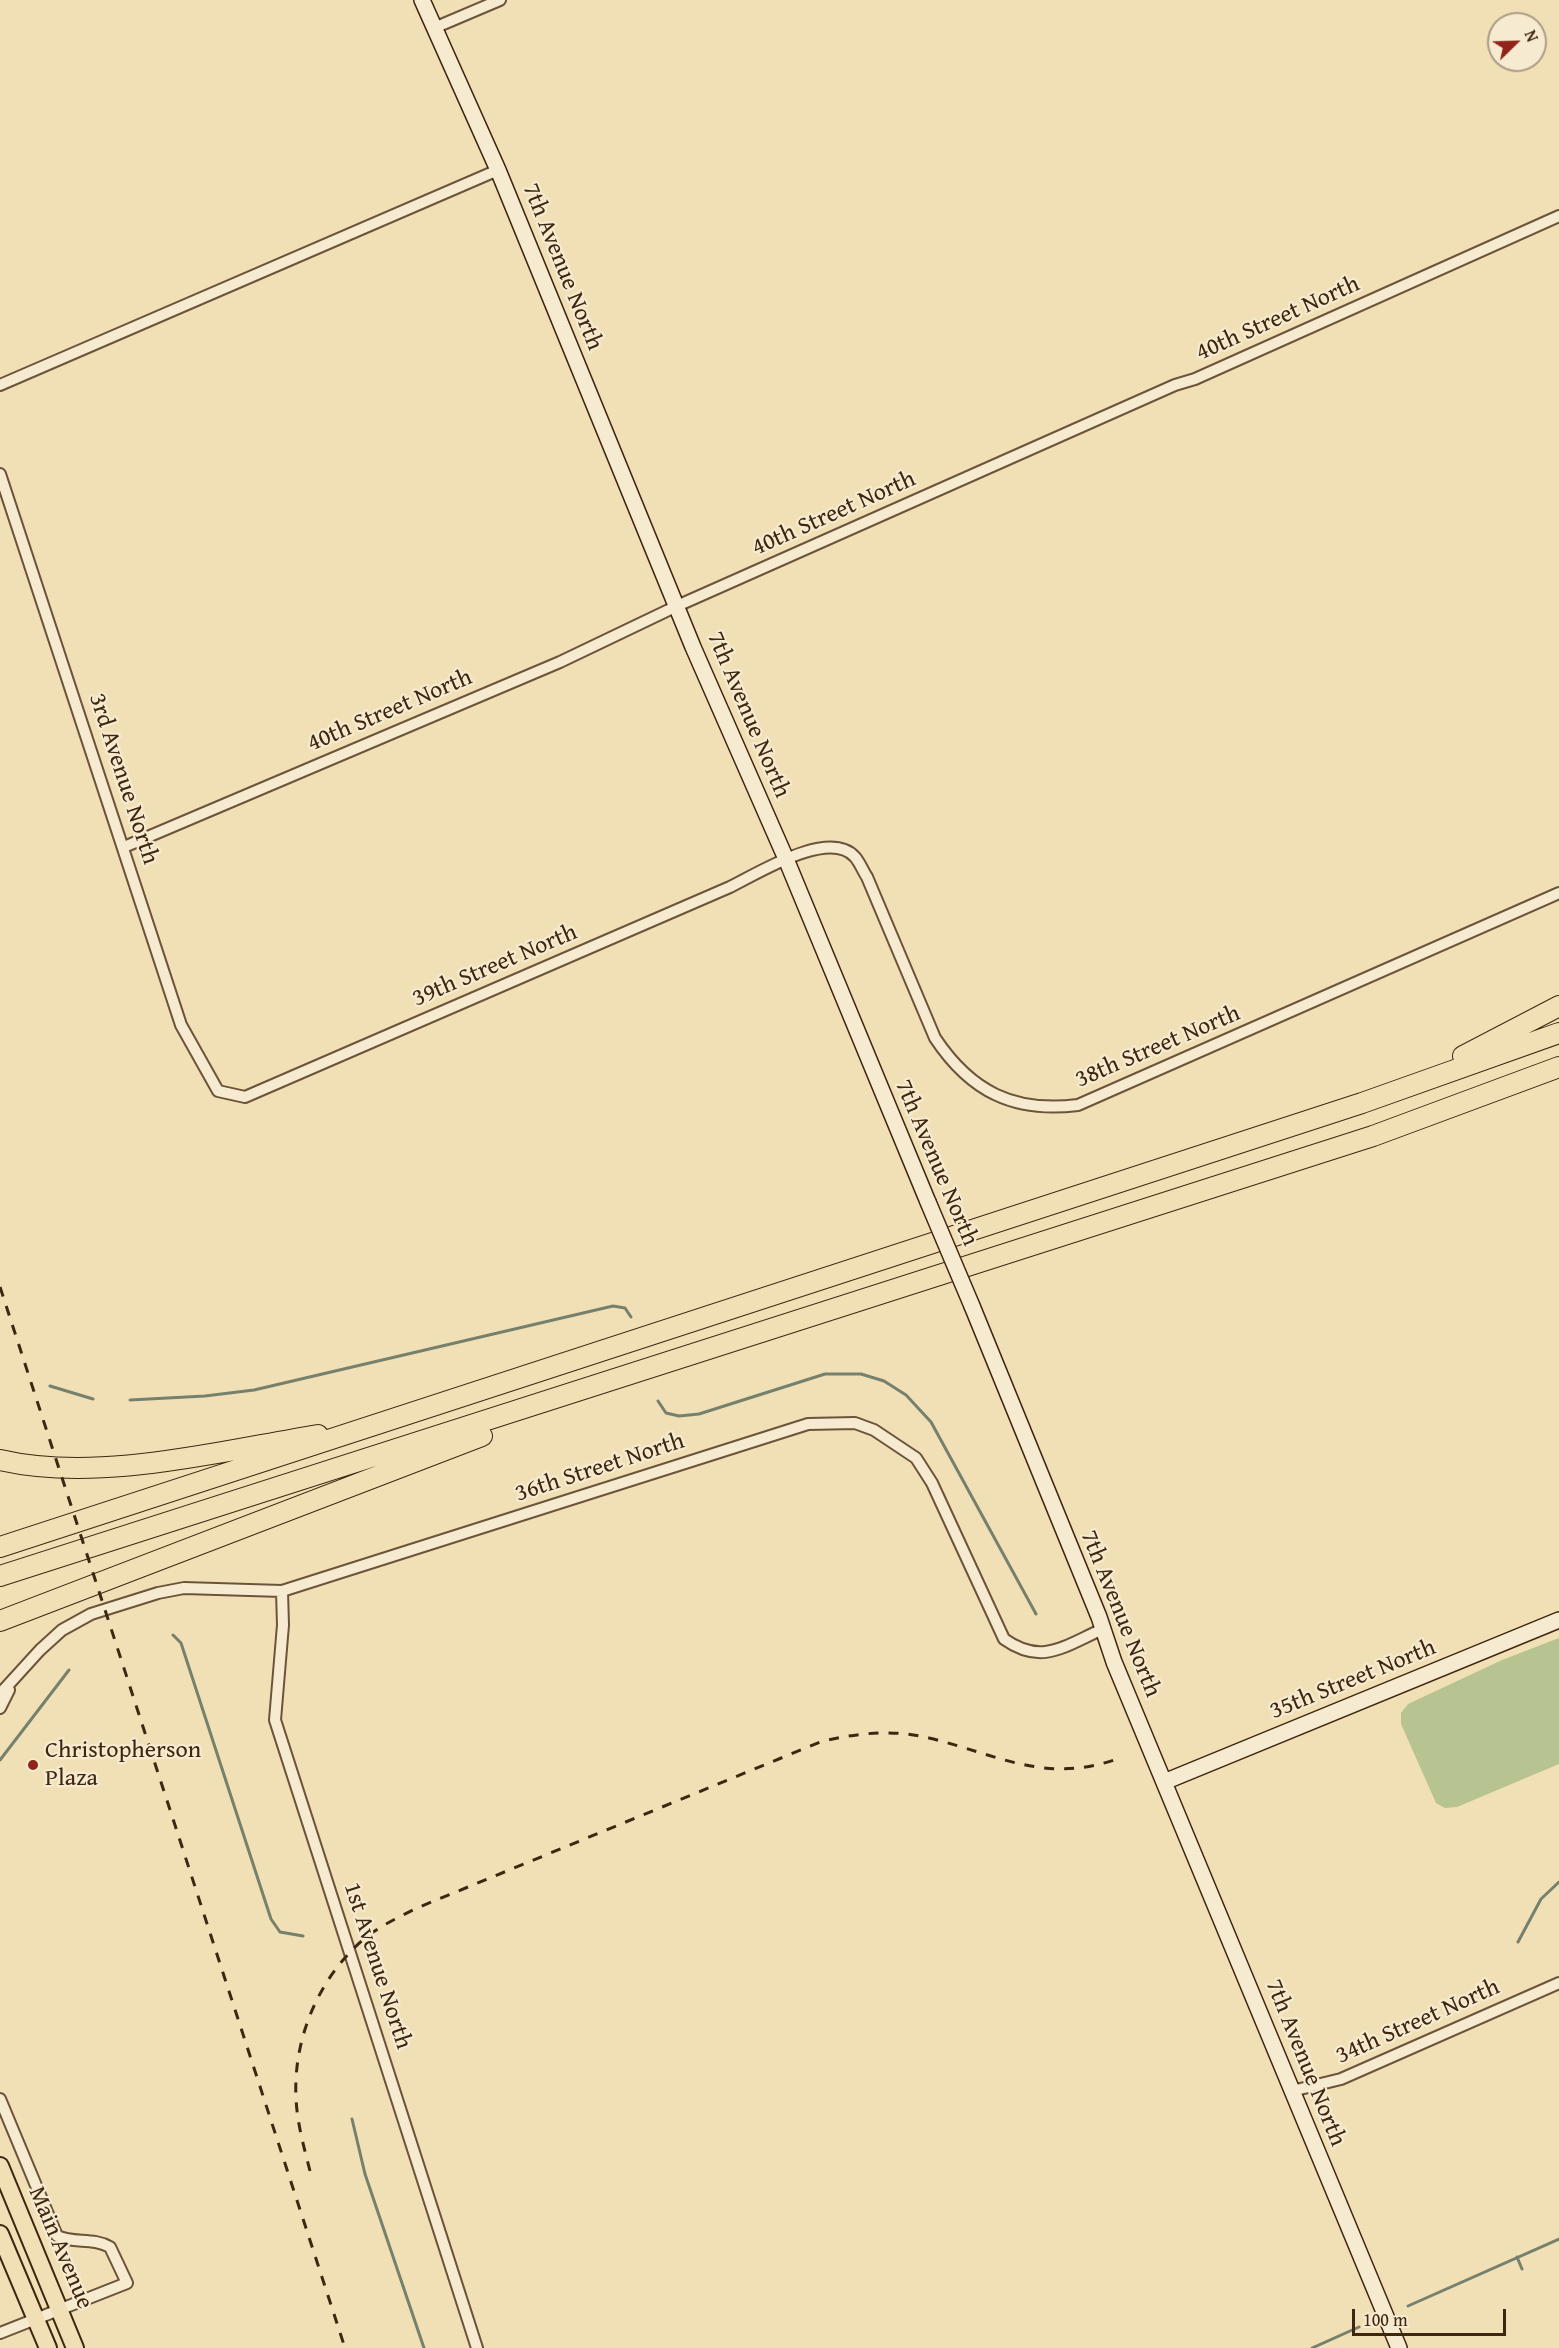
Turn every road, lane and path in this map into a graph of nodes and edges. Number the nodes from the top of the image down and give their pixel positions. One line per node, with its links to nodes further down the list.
1 (422, 0): 3 (street, 7th Avenue North)
2 (500, 0): 3 (street)
3 (434, 28): 4 (street, 7th Avenue North)
4 (498, 171): 6 (street); 8 (street, 7th Avenue North)
5 (1559, 216): 8 (street, 40th Street North)
6 (0, 385)
7 (0, 474): 9 (street, 3rd Avenue North)
8 (676, 606): 9 (street, 40th Street North); 10 (street, 7th Avenue North)
9 (124, 847): 17 (street, 3rd Avenue North)
10 (786, 859): 11 (street, 38th Street North); 17 (street, 39th Street North); 27 (street, 7th Avenue North, bridge)
11 (1559, 893)
12 (1559, 1006): 18 (highway)
13 (1559, 1033): 18 (highway)
14 (1559, 1067): 16 (highway)
15 (1559, 1072): 16 (highway)
16 (1527, 1081): 19 (highway)
17 (218, 1091)
18 (1362, 1103): 20 (highway)
19 (685, 1356): 23 (highway); 25 (highway)
20 (386, 1423): 21 (highway); 22 (highway)
21 (0, 1460)
22 (0, 1547)
23 (0, 1576)
24 (282, 1591): 27 (street, 36th Street North); 28 (street, 36th Street North); 42 (street, 1st Avenue North)
25 (0, 1620)
26 (1559, 1620): 31 (street, 35th Street North)
27 (1103, 1629): 31 (street, 7th Avenue North)
28 (13, 1680): 29 (street, 36th Street North); 30 (street, 36th Street North)
29 (0, 1694)
30 (0, 1708)
31 (1164, 1782): 33 (street, 7th Avenue North)
32 (1559, 1983): 33 (street, 34th Street North)
33 (1292, 2091): 43 (street, 7th Avenue North)
34 (0, 2099): 37 (street)
35 (0, 2166): 37 (main road, Main Avenue)
36 (0, 2234): 38 (main road, Main Avenue)
37 (60, 2311): 38 (street); 41 (main road, Main Avenue)
38 (36, 2319): 39 (street); 40 (main road, Main Avenue)
39 (0, 2334)
40 (48, 2348)
41 (75, 2348)
42 (477, 2348)
43 (1399, 2348)

